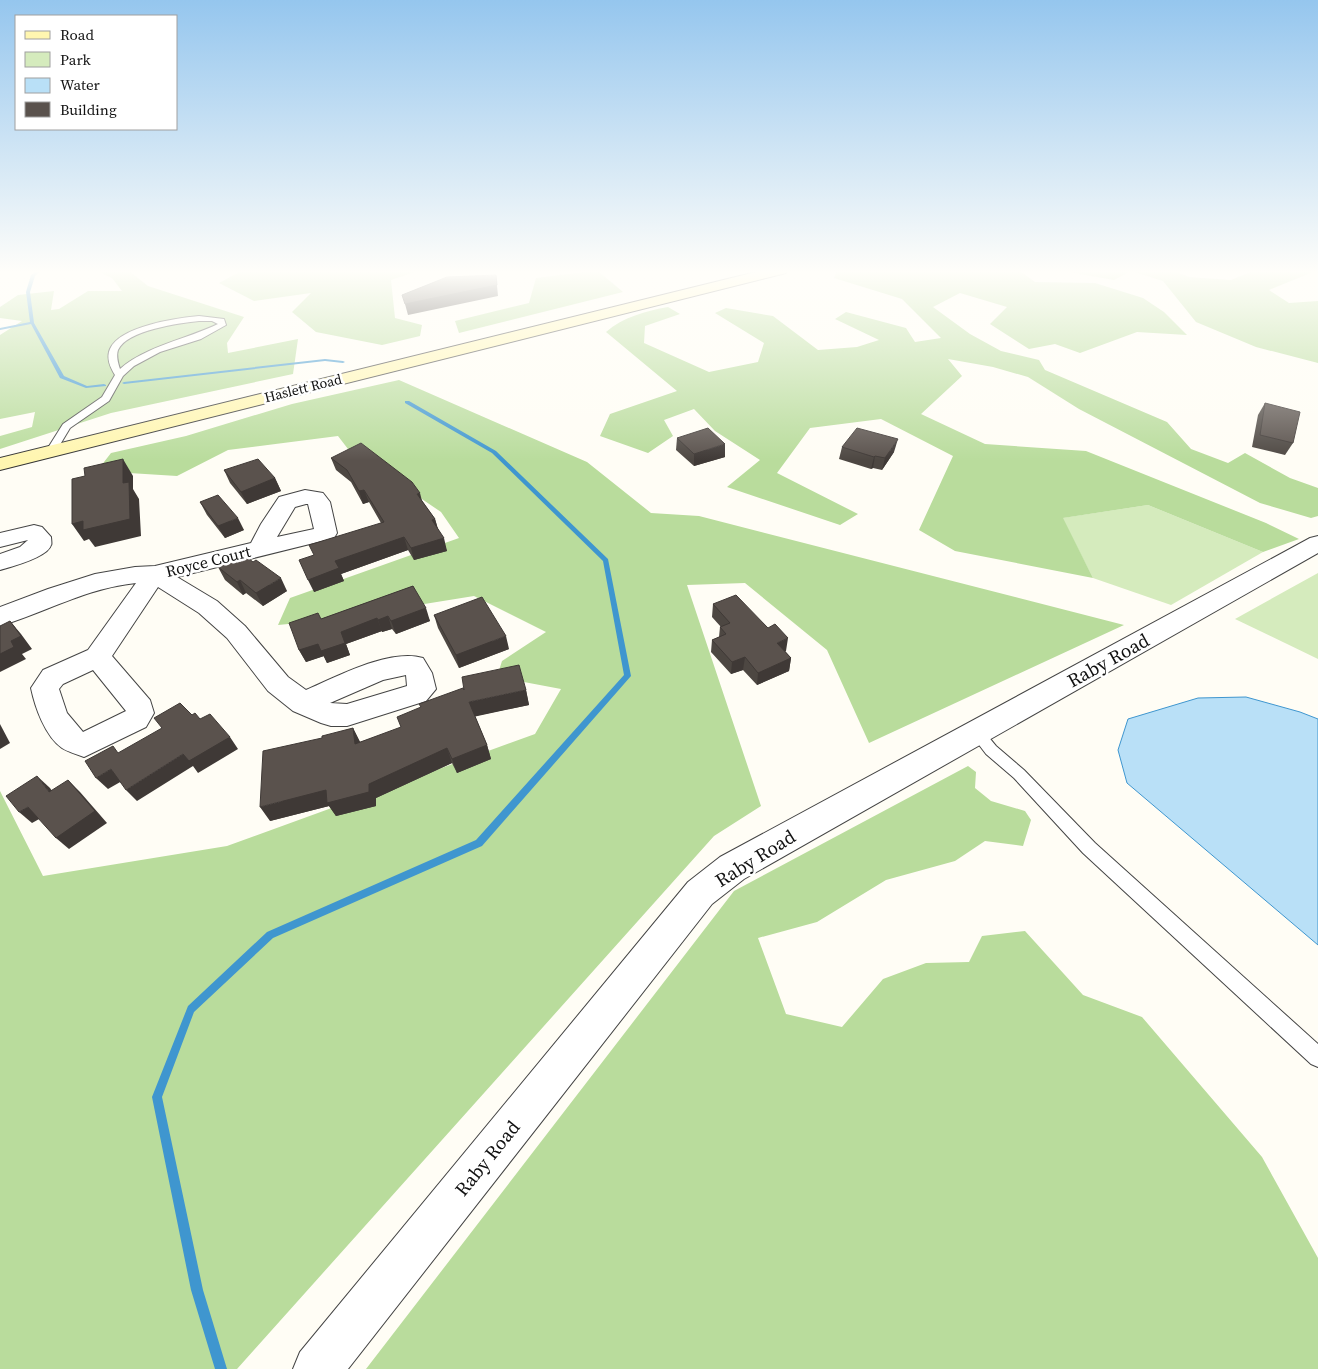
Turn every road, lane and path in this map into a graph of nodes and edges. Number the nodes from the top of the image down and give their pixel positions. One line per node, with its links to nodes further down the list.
1 (133, 334): 4 (lane)
2 (202, 334): 4 (lane)
3 (523, 334): 5 (main road, Haslett Road)
4 (119, 375): 5 (lane)
5 (51, 451): 6 (main road, Haslett Road)
6 (0, 464)
7 (0, 540): 10 (street)
8 (1318, 543): 15 (street, Raby Road)
9 (261, 547): 11 (street, Royce Court)
10 (0, 562)
11 (155, 574): 12 (street, Royce Court); 13 (street); 14 (street)
12 (0, 617)
13 (97, 657)
14 (304, 703)
15 (977, 733): 16 (lane); 17 (street, Raby Road)
16 (1318, 1057)
17 (317, 1369)

